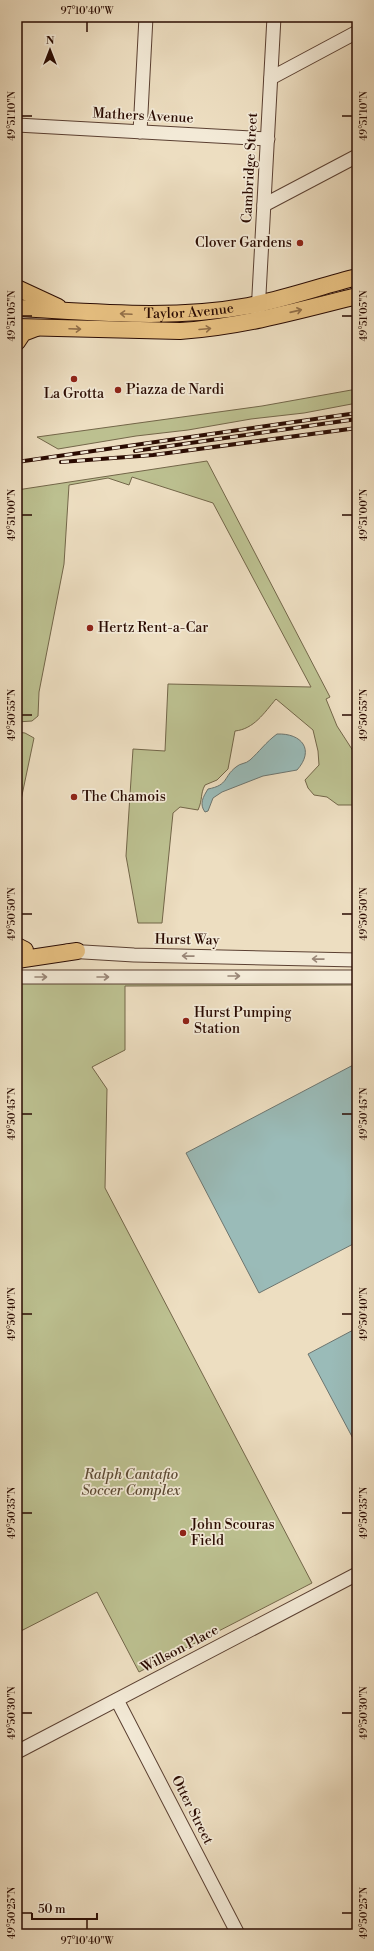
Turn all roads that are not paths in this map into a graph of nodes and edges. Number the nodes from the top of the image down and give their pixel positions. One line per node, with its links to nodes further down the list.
1 (146, 17): 6 (street)
2 (274, 17): 4 (street, Cambridge Street)
3 (357, 32): 4 (street)
4 (271, 78): 7 (street, Cambridge Street)
5 (17, 124): 6 (street, Mathers Avenue)
6 (140, 132): 7 (street, Mathers Avenue)
7 (268, 139): 9 (street, Cambridge Street)
8 (357, 156): 9 (street)
9 (264, 204): 13 (street, Cambridge Street)
10 (357, 277): 13 (main road, Taylor Avenue)
11 (17, 288): 15 (main road)
12 (357, 296): 16 (main road, Taylor Avenue, one-way to 12)
13 (259, 303): 15 (main road, Taylor Avenue, one-way to 15); 16 (street, Cambridge Street)
14 (17, 308): 15 (main road, Taylor Avenue)
15 (65, 311)
16 (258, 320): 18 (main road, Taylor Avenue, one-way to 16)
17 (17, 327): 18 (main road, Taylor Avenue)
18 (36, 328): 19 (main road)
19 (17, 342)
20 (19, 951): 21 (main road)
21 (77, 951): 22 (street, Hurst Way, one-way to 21)
22 (357, 960)
23 (17, 977): 24 (street, one-way to 24)
24 (357, 977)
25 (357, 1574): 26 (street, Willson Place)
26 (117, 1700): 27 (street, Willson Place); 28 (street, Otter Street)
27 (17, 1752)
28 (238, 1934)

